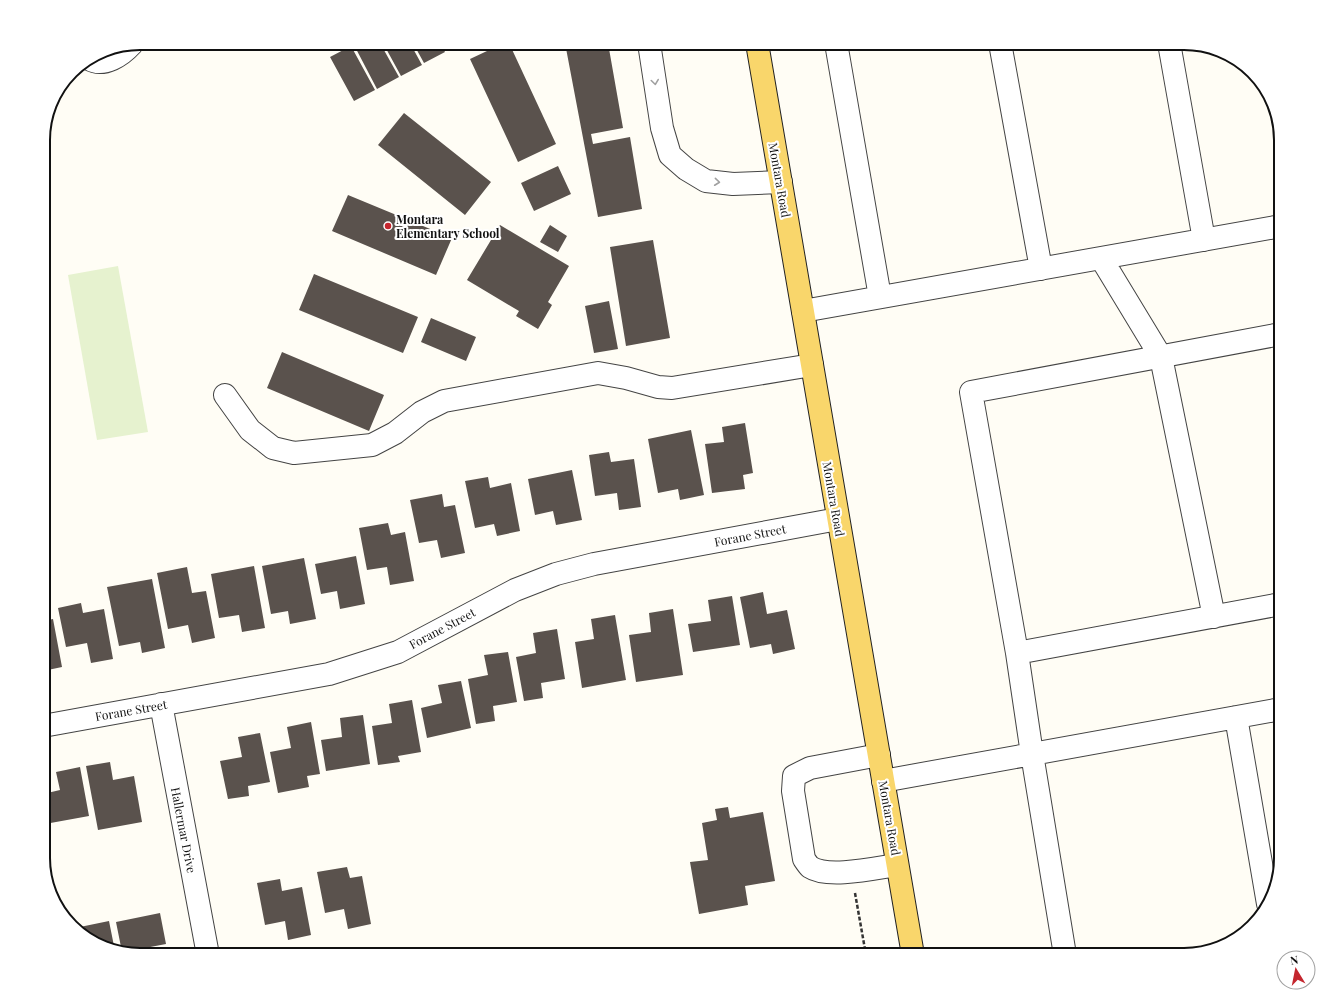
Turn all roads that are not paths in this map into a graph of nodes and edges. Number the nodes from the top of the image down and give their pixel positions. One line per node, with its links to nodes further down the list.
1 (650, 50): 8 (street, one-way to 8)
2 (758, 50): 8 (main road, Montara Road)
3 (837, 50): 13 (street)
4 (1001, 50): 12 (street)
5 (1169, 50): 10 (street)
6 (125, 52): 7 (street)
7 (98, 61)
8 (781, 182): 14 (main road, Montara Road)
9 (1274, 227): 10 (street)
10 (1204, 240): 11 (street)
11 (1101, 258): 12 (street); 16 (street)
12 (1041, 269): 13 (street)
13 (880, 297): 14 (street)
14 (803, 311): 17 (main road, Montara Road)
15 (1274, 335): 16 (street)
16 (1161, 357): 21 (street); 22 (street)
17 (812, 365): 18 (street); 19 (main road, Montara Road)
18 (225, 395)
19 (838, 519): 23 (street, Forane Street); 28 (main road, Montara Road)
20 (1274, 605): 21 (street)
21 (1214, 617): 22 (street)
22 (1018, 653): 27 (street)
23 (161, 704): 26 (street, Forane Street); 32 (street, Hallermar Drive)
24 (1274, 710): 25 (street)
25 (1236, 717): 27 (street); 31 (street)
26 (50, 725)
27 (1032, 754): 29 (street); 34 (street)
28 (879, 755): 29 (main road, Montara Road); 30 (street)
29 (883, 781): 30 (main road, Montara Road)
30 (897, 865): 33 (main road, Montara Road)
31 (1266, 894)
32 (207, 948)
33 (912, 948)
34 (1064, 948)

